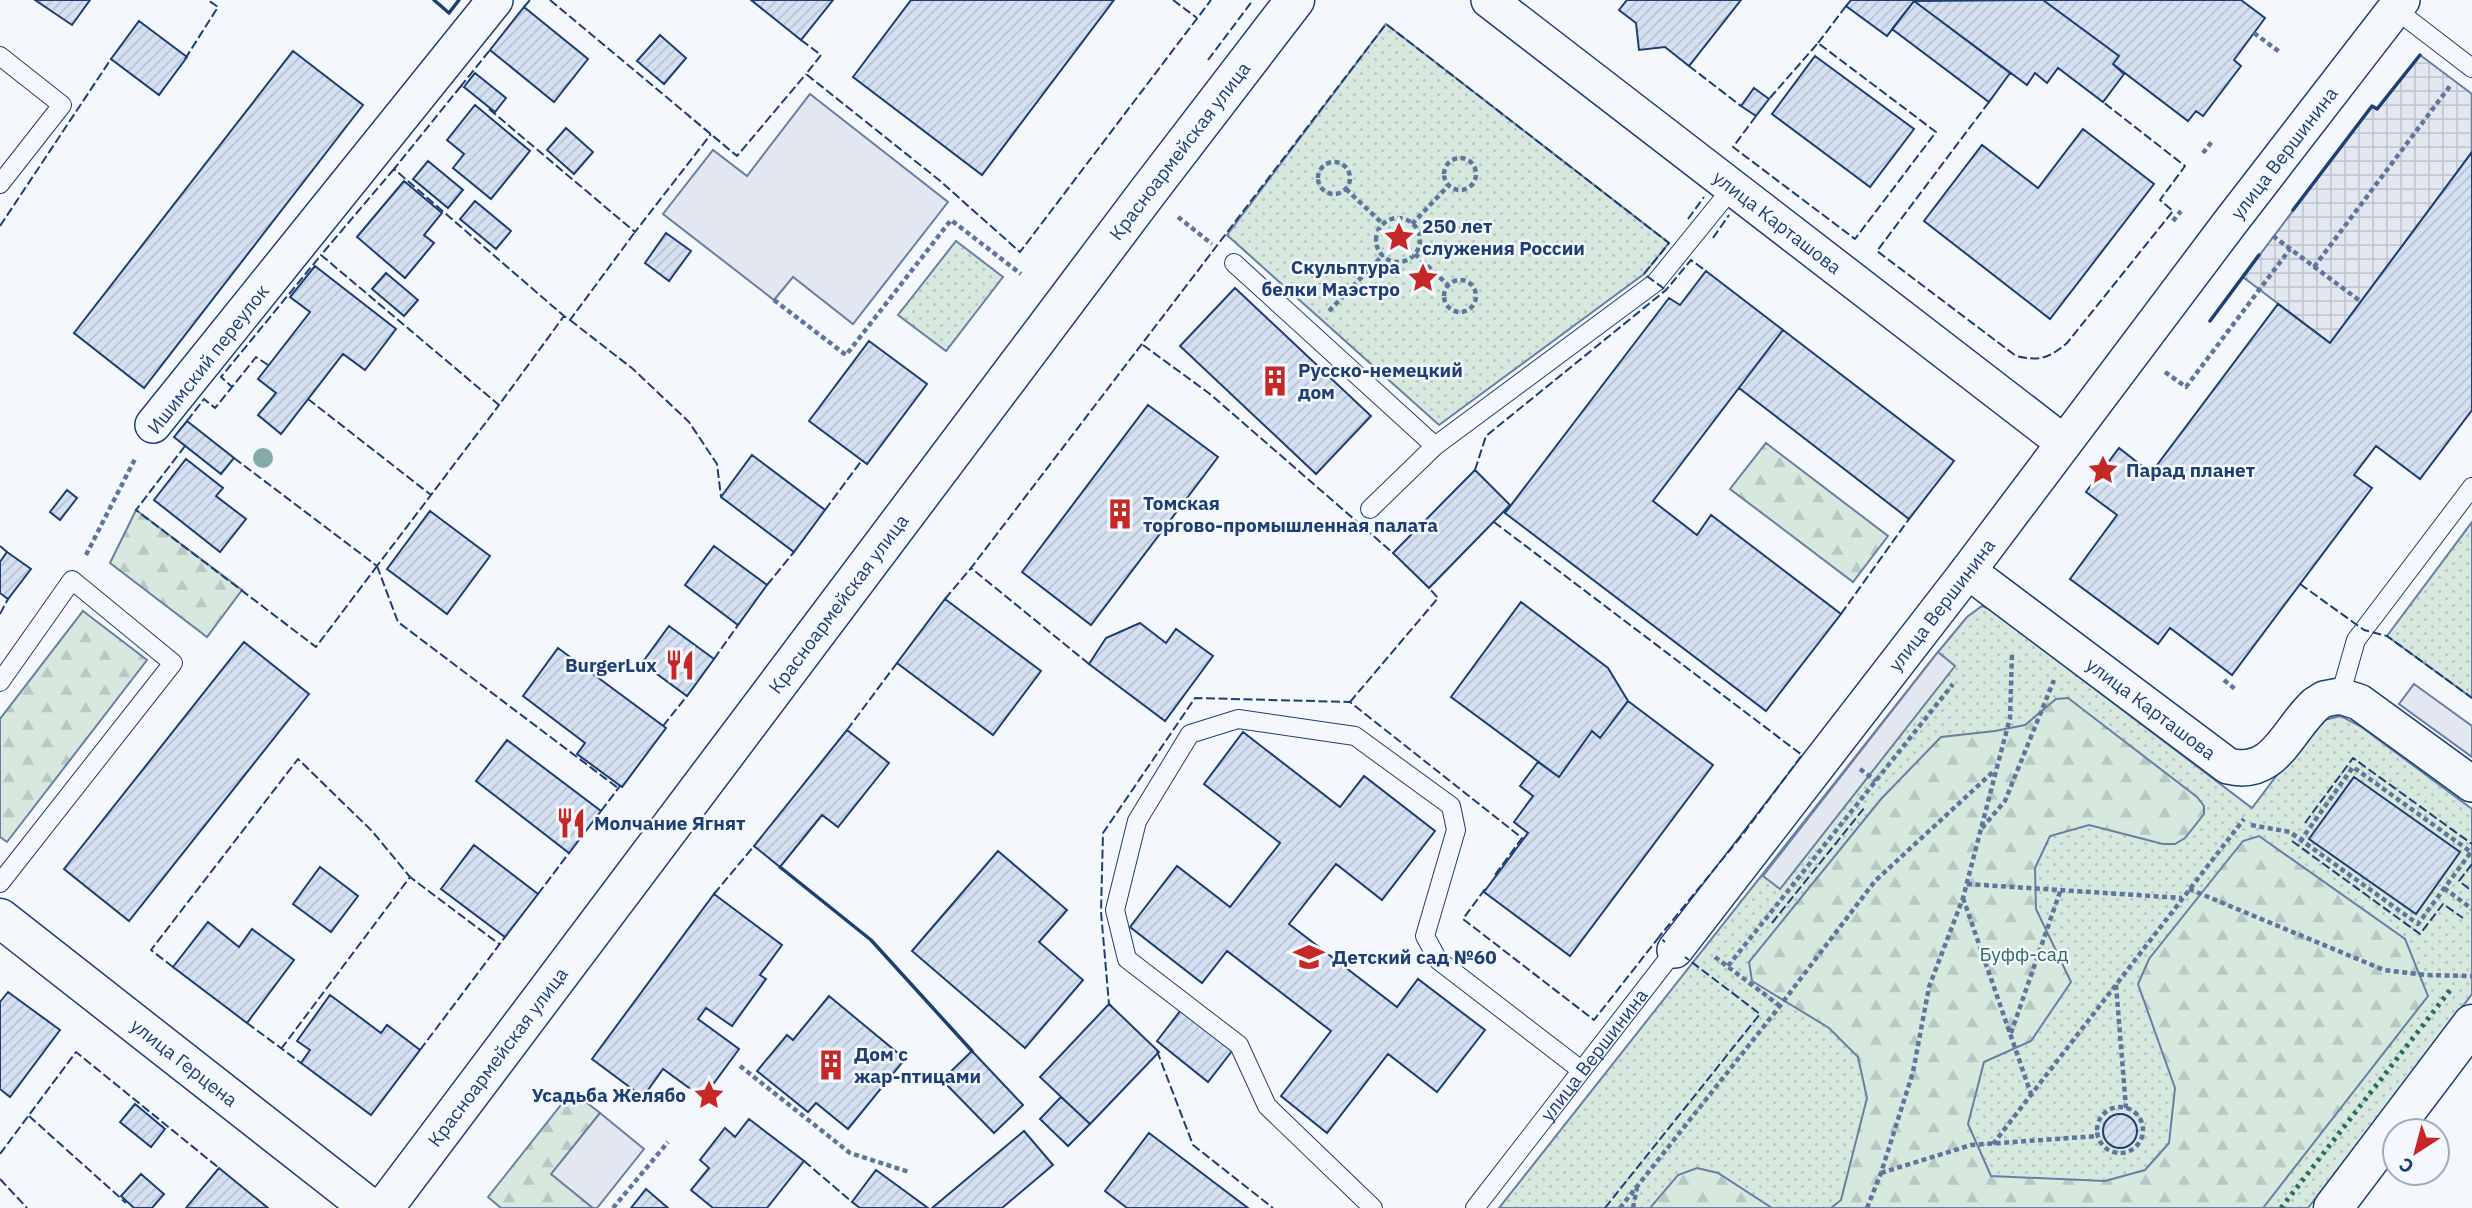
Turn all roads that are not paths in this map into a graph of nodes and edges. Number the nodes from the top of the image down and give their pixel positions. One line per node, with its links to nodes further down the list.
1 (495, 0): 10 (street, Ишимский переулок)
2 (1295, 0): 25 (main road, Красноармейская улица)
3 (1489, 0): 8 (street, улица Карташова)
4 (2398, 5): 6 (lane); 11 (street, улица Вершинина)
5 (0, 56): 7 (lane)
6 (2469, 66)
7 (0, 184)
8 (1733, 187): 11 (street, улица Карташова); 12 (lane)
9 (1234, 264): 12 (lane)
10 (152, 425)
11 (2064, 443): 15 (street, улица Вершинина)
12 (1435, 446): 14 (lane)
13 (2472, 487): 17 (lane)
14 (1370, 509)
15 (1968, 571): 17 (street, улица Карташова); 21 (street, улица Вершинина)
16 (0, 682): 19 (lane)
17 (2340, 696): 18 (street)
18 (2472, 784)
19 (0, 883)
20 (0, 918): 24 (main road, улица Герцена)
21 (1675, 950): 23 (lane, улица Вершинина)
22 (2469, 1035): 28 (main road)
23 (1581, 1070): 26 (lane); 27 (lane, улица Вершинина)
24 (370, 1208)
25 (384, 1208)
26 (1373, 1208)
27 (1475, 1208)
28 (2333, 1208)

